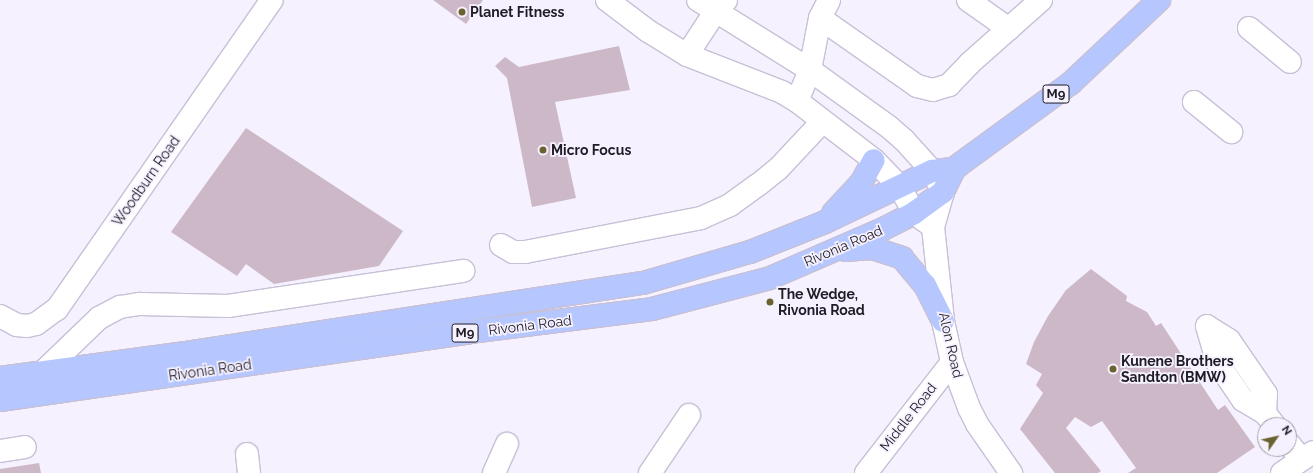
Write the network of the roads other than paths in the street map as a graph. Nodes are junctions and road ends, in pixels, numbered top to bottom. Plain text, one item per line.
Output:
1 (607, 0) edge
2 (968, 0) edge
3 (1041, 0) edge
4 (1159, 0) edge
5 (265, 2) edge
6 (713, 4) edge
7 (824, 9) edge
8 (1249, 28) dead end
9 (1009, 29) junction
10 (687, 55) junction
11 (1290, 62) dead end
12 (810, 70) junction
13 (798, 101) junction
14 (1194, 102) dead end
15 (822, 122) junction
16 (1231, 132) dead end
17 (874, 160) junction
18 (954, 169) junction
19 (932, 171) junction
20 (900, 187) junction
21 (943, 192) junction
22 (914, 213) junction
23 (825, 222) junction
24 (933, 227) junction
25 (501, 245) dead end
26 (827, 252) junction
27 (462, 271) dead end
28 (0, 316) edge
29 (943, 321) junction
30 (1212, 335) dead end
31 (952, 362) junction
32 (42, 372) junction
33 (0, 378) edge
34 (0, 400) edge
35 (689, 415) dead end
36 (1267, 417) edge
37 (507, 444) dead end
38 (25, 447) dead end
39 (0, 451) edge
40 (1301, 451) edge
41 (494, 473) edge
42 (650, 473) edge
43 (866, 473) edge
44 (1011, 473) edge
45 (1282, 473) edge

1 - 10 street
2 - 9 street
3 - 9 street
4 - 18 main road, Rivonia Road / M9
5 - 28 street, Woodburn Road
6 - 10 street
6 - 12 street
7 - 9 street
7 - 12 street
8 - 11 street
10 - 13 street
12 - 13 street
12 - 19 street
13 - 15 street
14 - 16 street
15 - 17 street
15 - 25 street
17 - 20 street
17 - 23 main road
18 - 19 main road, Rivonia Road / M9
18 - 21 main road, Rivonia Road / M9
19 - 20 main road, Rivonia Road / M9
19 - 21 street
20 - 22 street
20 - 23 main road, Rivonia Road / M9
21 - 22 main road, Rivonia Road / M9
21 - 24 street, Alon Road
22 - 24 street
22 - 26 main road, Rivonia Road / M9
23 - 32 main road, Rivonia Road / M9
24 - 29 street, Alon Road
26 - 29 main road
26 - 34 main road, Rivonia Road / M9
27 - 32 street
29 - 31 street, Alon Road
30 - 36 street
31 - 43 street, Middle Road
31 - 44 street, Alon Road
32 - 33 main road, Rivonia Road / M9
35 - 42 street
37 - 41 street
38 - 39 street
40 - 45 street

